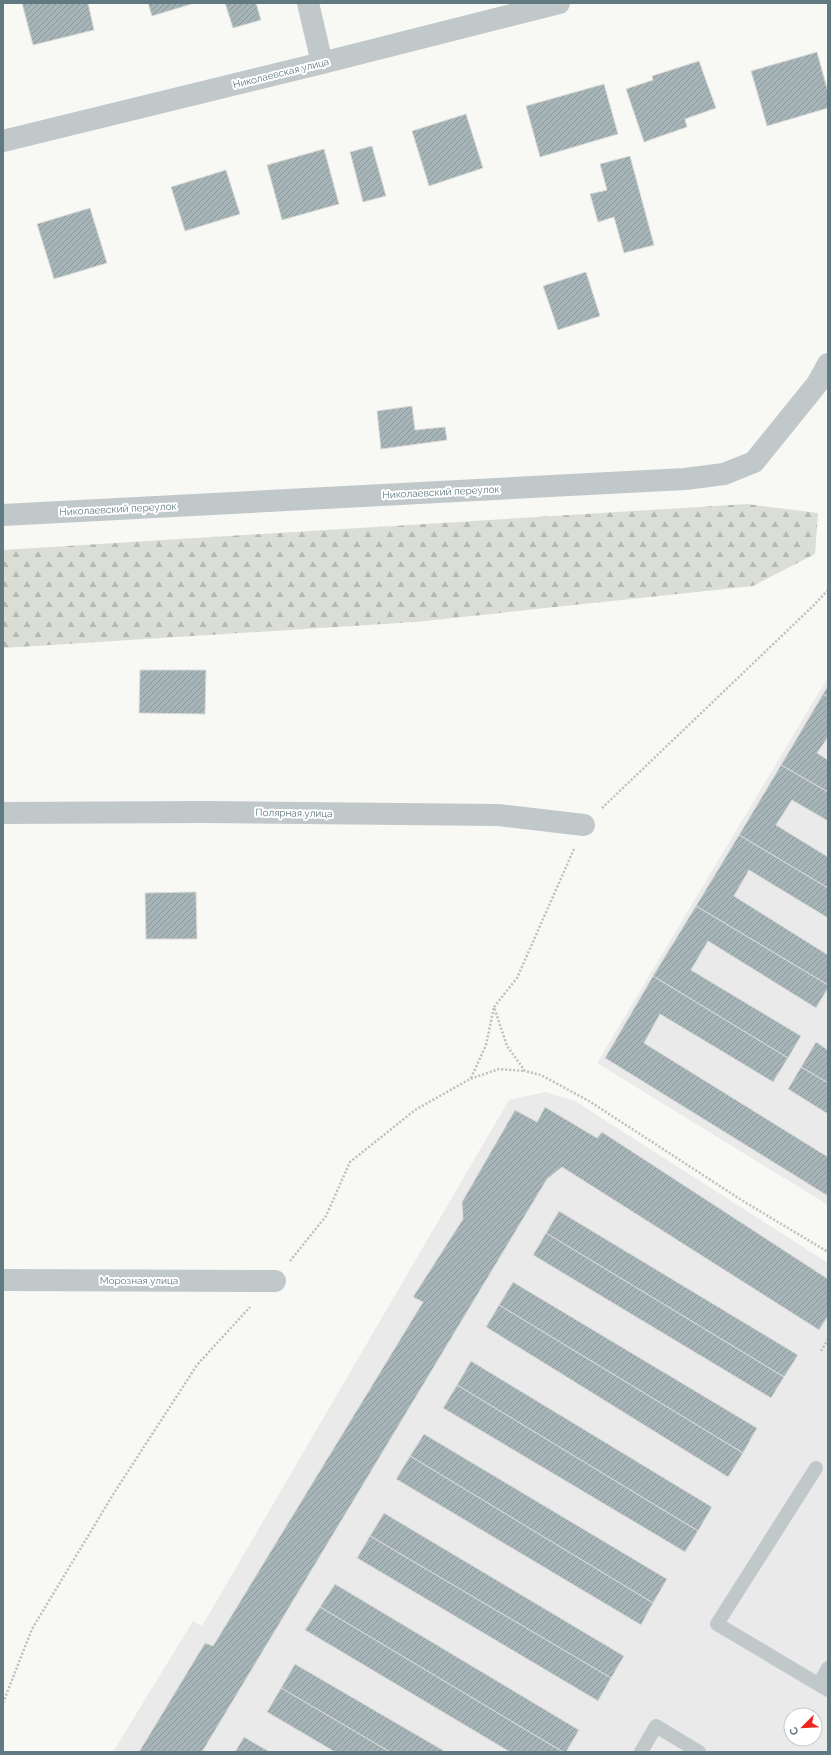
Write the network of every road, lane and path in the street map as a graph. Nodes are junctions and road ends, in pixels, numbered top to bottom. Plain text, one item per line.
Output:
1 (308, 3) edge
2 (559, 3) edge
3 (322, 63) junction
4 (3, 141) edge
5 (828, 364) edge
6 (3, 515) edge
7 (828, 590) edge
8 (3, 813) edge
9 (584, 825) junction
10 (494, 1007) junction
11 (525, 1071) junction
12 (470, 1079) junction
13 (828, 1252) edge
14 (3, 1280) edge
15 (274, 1281) junction
16 (828, 1339) edge
17 (821, 1351) dead end
18 (816, 1468) dead end
19 (828, 1668) edge
20 (824, 1687) edge
21 (3, 1703) edge
22 (641, 1752) edge
23 (699, 1752) edge

1 - 3 street
2 - 3 street, Николаевская улица
3 - 4 street, Николаевская улица
5 - 6 street, Николаевский переулок
7 - 9 path
8 - 9 street, Полярная улица
9 - 10 path
10 - 11 path
10 - 12 path
11 - 12 path
11 - 13 path
12 - 15 path
14 - 15 street, Морозная улица
15 - 21 path
16 - 17 path
18 - 20 lane
19 - 20 lane
22 - 23 lane

